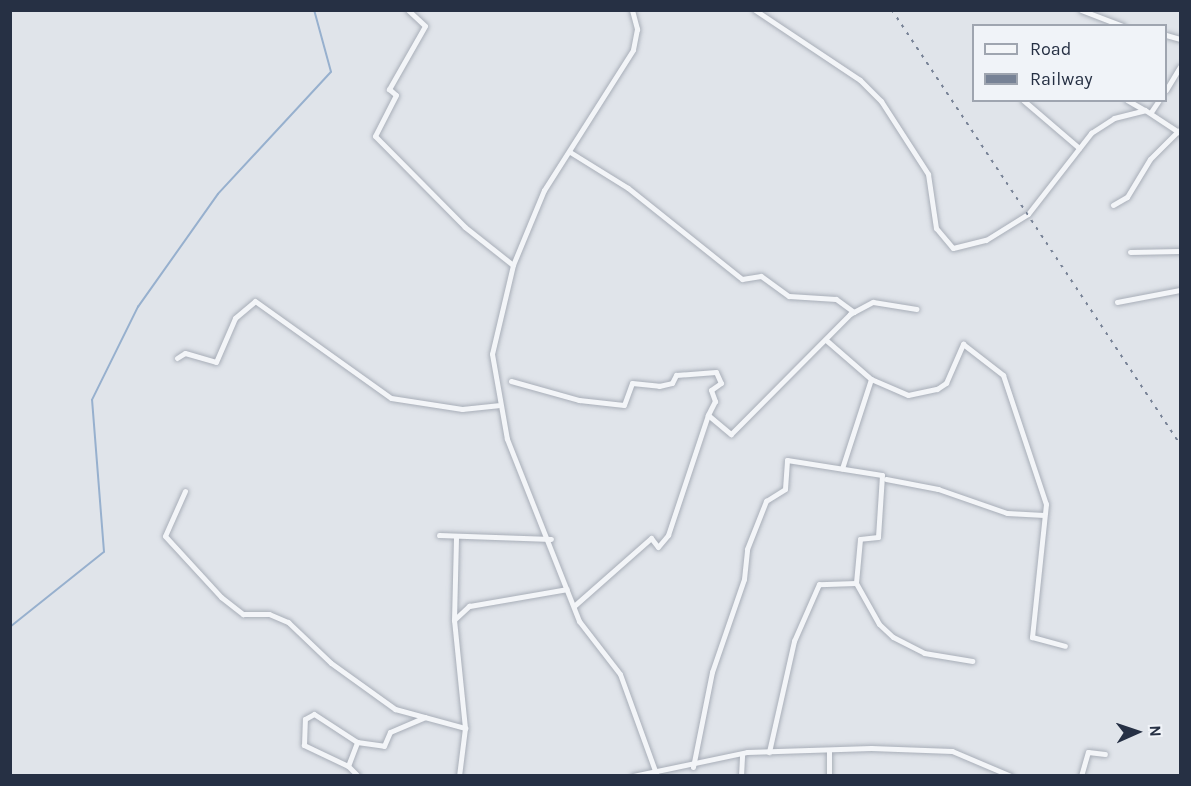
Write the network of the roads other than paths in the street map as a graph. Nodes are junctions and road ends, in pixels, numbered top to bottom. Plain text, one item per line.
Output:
1 (408, 10) edge
2 (632, 10) edge
3 (755, 10) edge
4 (1081, 10) edge
5 (1089, 12) edge
6 (1118, 24) edge
7 (1180, 67) edge
8 (1167, 88) edge
9 (1025, 102) edge
10 (1131, 102) edge
11 (1157, 102) edge
12 (1148, 111) junction
13 (1179, 132) edge
14 (1079, 148) junction
15 (570, 152) junction
16 (1113, 205) dead end
17 (1180, 251) edge
18 (1130, 252) dead end
19 (513, 265) junction
20 (1180, 291) edge
21 (1118, 302) dead end
22 (916, 309) dead end
23 (854, 312) junction
24 (826, 340) junction
25 (177, 358) dead end
26 (871, 379) junction
27 (511, 381) dead end
28 (498, 405) junction
29 (708, 415) junction
30 (842, 468) junction
31 (886, 479) junction
32 (185, 491) dead end
33 (1044, 515) junction
34 (439, 535) dead end
35 (456, 537) junction
36 (551, 539) junction
37 (856, 583) junction
38 (567, 589) junction
39 (574, 606) junction
40 (454, 620) junction
41 (1065, 646) dead end
42 (972, 661) dead end
43 (425, 717) junction
44 (465, 728) junction
45 (357, 742) junction
46 (830, 751) junction
47 (769, 752) junction
48 (742, 754) junction
49 (1105, 754) dead end
50 (348, 766) junction
51 (693, 767) junction
52 (657, 773) edge
53 (358, 776) edge
54 (459, 776) edge
55 (633, 776) edge
56 (741, 776) edge
57 (829, 776) edge
58 (1011, 776) edge
59 (1081, 776) edge

1 - 19 street
2 - 15 street
3 - 14 street
4 - 5 street
5 - 6 street
7 - 8 street
9 - 14 street
10 - 12 street
11 - 12 street
12 - 13 street
12 - 14 street
13 - 16 street
15 - 19 street
15 - 23 street
17 - 18 street
19 - 28 street
20 - 21 street
22 - 23 street
23 - 24 street
24 - 26 street
24 - 29 street
25 - 28 street
26 - 30 street
26 - 33 street
27 - 29 street
28 - 36 street
29 - 39 street
30 - 31 street
30 - 51 street
31 - 33 street
31 - 37 street
32 - 43 street
33 - 41 street
34 - 35 street
35 - 36 street
35 - 40 street
36 - 38 street
37 - 42 street
37 - 47 street
38 - 39 street
38 - 40 street
39 - 52 street
40 - 44 street
43 - 44 street
43 - 45 street
44 - 54 street
45 - 50 street
45 - 50 street
46 - 47 street
46 - 57 street
46 - 58 street
47 - 48 street
48 - 51 street
48 - 56 street
49 - 59 street
50 - 53 street
51 - 52 street
52 - 55 street

